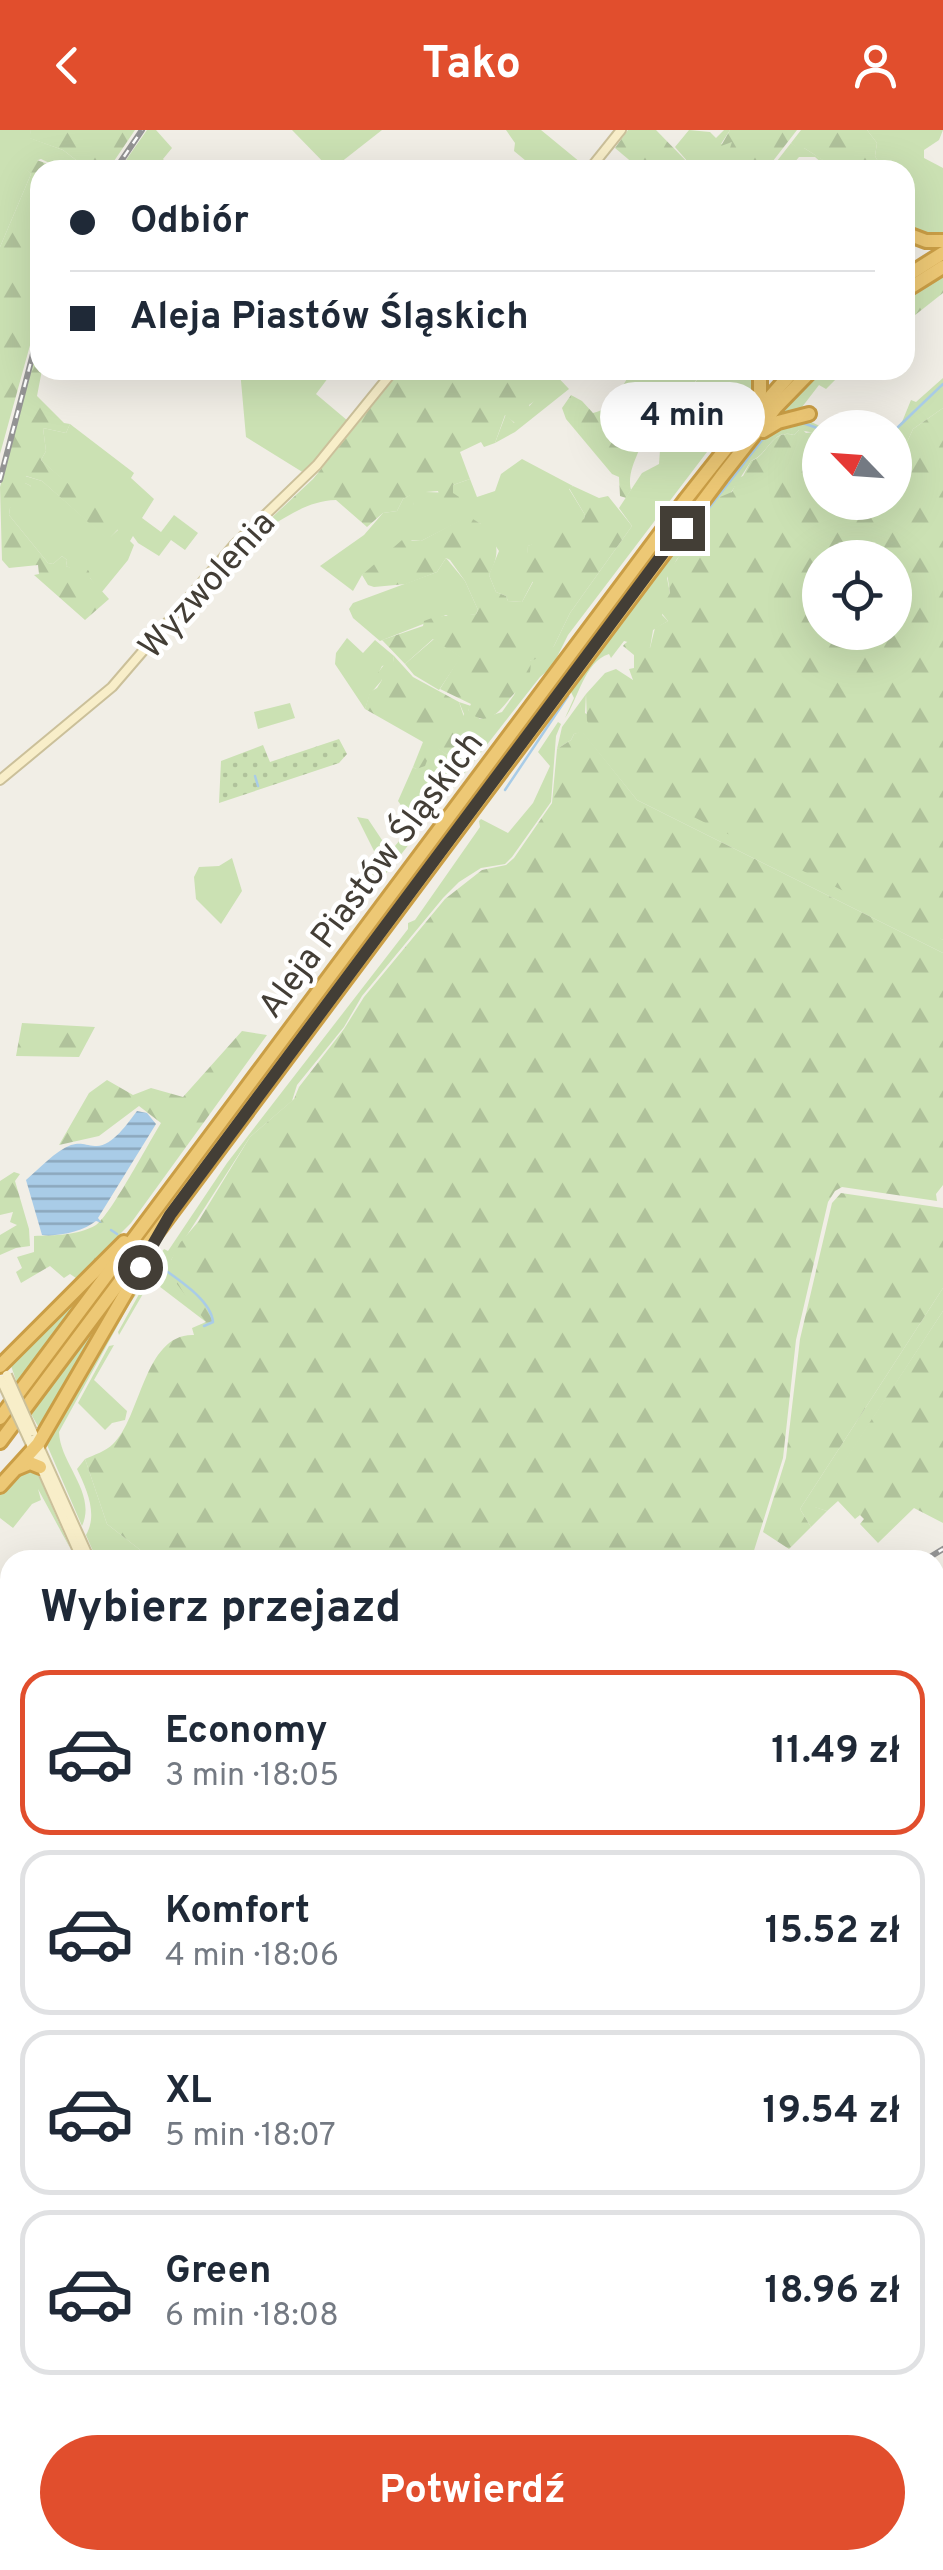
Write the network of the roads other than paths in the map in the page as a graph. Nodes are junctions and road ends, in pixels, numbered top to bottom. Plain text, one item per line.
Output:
1 (621, 130) edge
2 (597, 160) edge
3 (915, 237) edge
4 (943, 241) edge
5 (943, 253) edge
6 (943, 268) edge
7 (915, 270) edge
8 (915, 286) edge
9 (386, 380) edge
10 (760, 380) edge
11 (786, 380) edge
12 (802, 380) edge
13 (802, 416) edge
14 (738, 443) junction
15 (0, 780) edge
16 (164, 1212) junction
17 (2, 1367) edge
18 (0, 1418) edge
19 (33, 1441) junction
20 (0, 1442) edge
21 (40, 1467) junction
22 (16, 1469) junction
23 (0, 1486) edge
24 (77, 1550) edge
25 (85, 1550) edge

1 - 2 street
3 - 4 highway
5 - 7 highway
6 - 8 highway
9 - 15 street, Wyzwolenia
10 - 14 highway
11 - 14 highway, Aleja Piastów Śląskich
12 - 14 highway, Aleja Piastów Śląskich
13 - 14 highway
14 - 16 highway, Aleja Piastów Śląskich
16 - 17 highway
16 - 18 highway, Aleja Piastów Śląskich
16 - 19 highway
16 - 20 highway, Aleja Piastów Śląskich
17 - 19 street, bridge
19 - 21 street
19 - 22 highway
19 - 25 street
21 - 22 highway
21 - 24 street
22 - 23 highway

